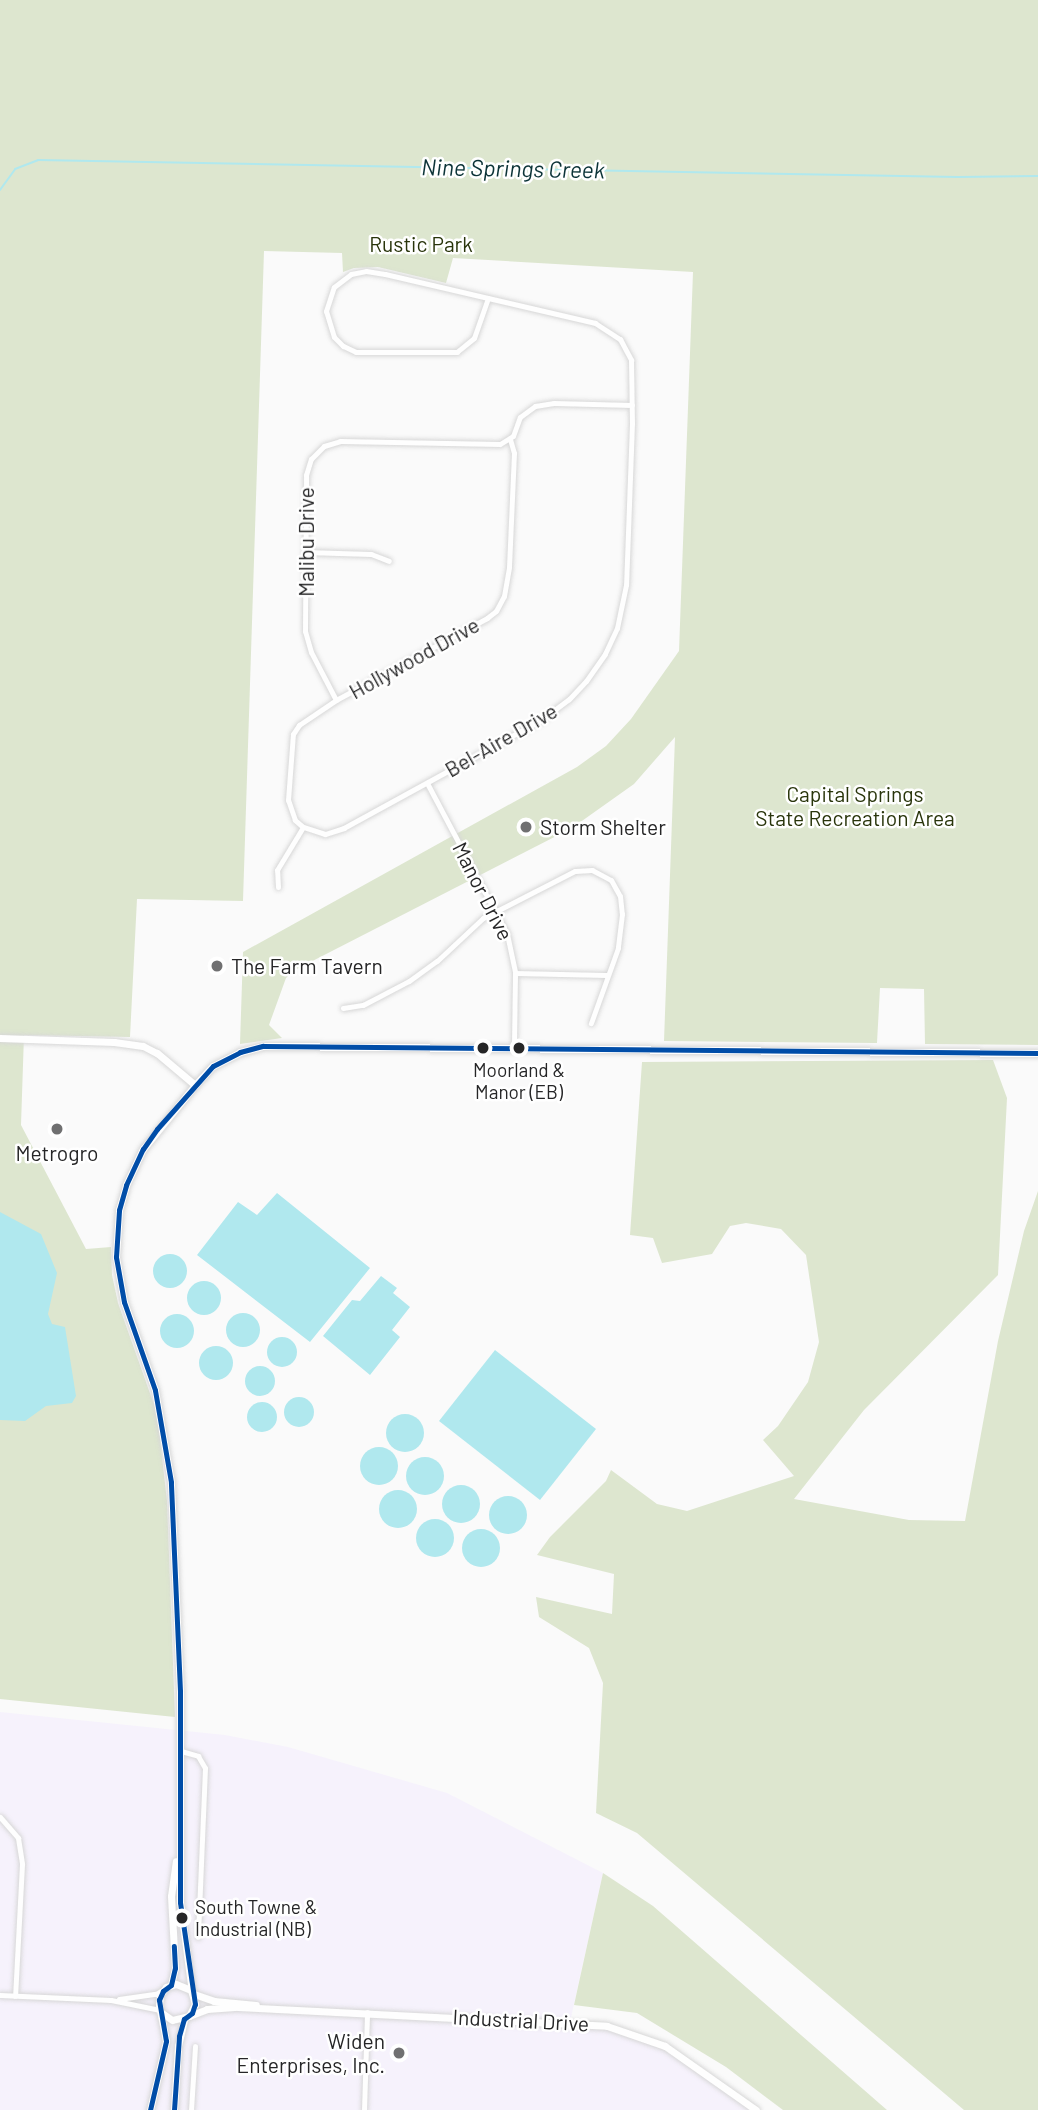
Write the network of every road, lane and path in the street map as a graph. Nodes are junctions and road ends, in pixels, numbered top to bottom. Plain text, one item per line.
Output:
1 (488, 298) junction
2 (632, 405) junction
3 (510, 439) junction
4 (305, 552) junction
5 (389, 561) dead end
6 (336, 701) junction
7 (426, 783) junction
8 (303, 827) junction
9 (278, 887) dead end
10 (496, 911) junction
11 (515, 973) junction
12 (606, 975) junction
13 (343, 1008) dead end
14 (591, 1023) dead end
15 (0, 1038) edge
16 (514, 1047) junction
17 (1038, 1053) edge
18 (195, 1085) junction
19 (181, 1751) junction
20 (0, 1817) edge
21 (178, 1845) junction
22 (198, 1937) dead end
23 (168, 1986) junction
24 (193, 1993) junction
25 (0, 1995) edge
26 (15, 1996) junction
27 (111, 2000) junction
28 (263, 2008) junction
29 (161, 2011) junction
30 (367, 2012) junction
31 (186, 2018) junction
32 (195, 2046) dead end
33 (152, 2110) edge
34 (174, 2110) edge
35 (191, 2110) edge
36 (364, 2110) edge
37 (756, 2110) edge

1 - 1 street, Bel-Aire Drive
1 - 2 street, Bel-Aire Drive
2 - 3 street
2 - 7 street, Bel-Aire Drive
3 - 4 street, Malibu Drive
3 - 6 street, Hollywood Drive
4 - 5 street
4 - 6 street, Malibu Drive
6 - 8 street, Hollywood Drive
7 - 8 street, Bel-Aire Drive
7 - 10 street, Manor Drive
8 - 9 street
10 - 11 street, Manor Drive
10 - 12 street
10 - 13 street
11 - 12 street
11 - 16 street, Manor Drive
12 - 14 street
15 - 18 street
16 - 17 street
16 - 18 street
18 - 19 street
19 - 21 street
19 - 22 street
20 - 26 street
21 - 23 street
21 - 24 street
23 - 24 street
23 - 27 street
23 - 29 street
24 - 28 street, Industrial Drive
24 - 31 street
25 - 26 street
26 - 27 street
27 - 29 street
28 - 30 street, Industrial Drive
28 - 31 street, Industrial Drive
29 - 31 street
29 - 33 street
30 - 36 street
30 - 37 street, Industrial Drive
31 - 34 street
32 - 35 street

